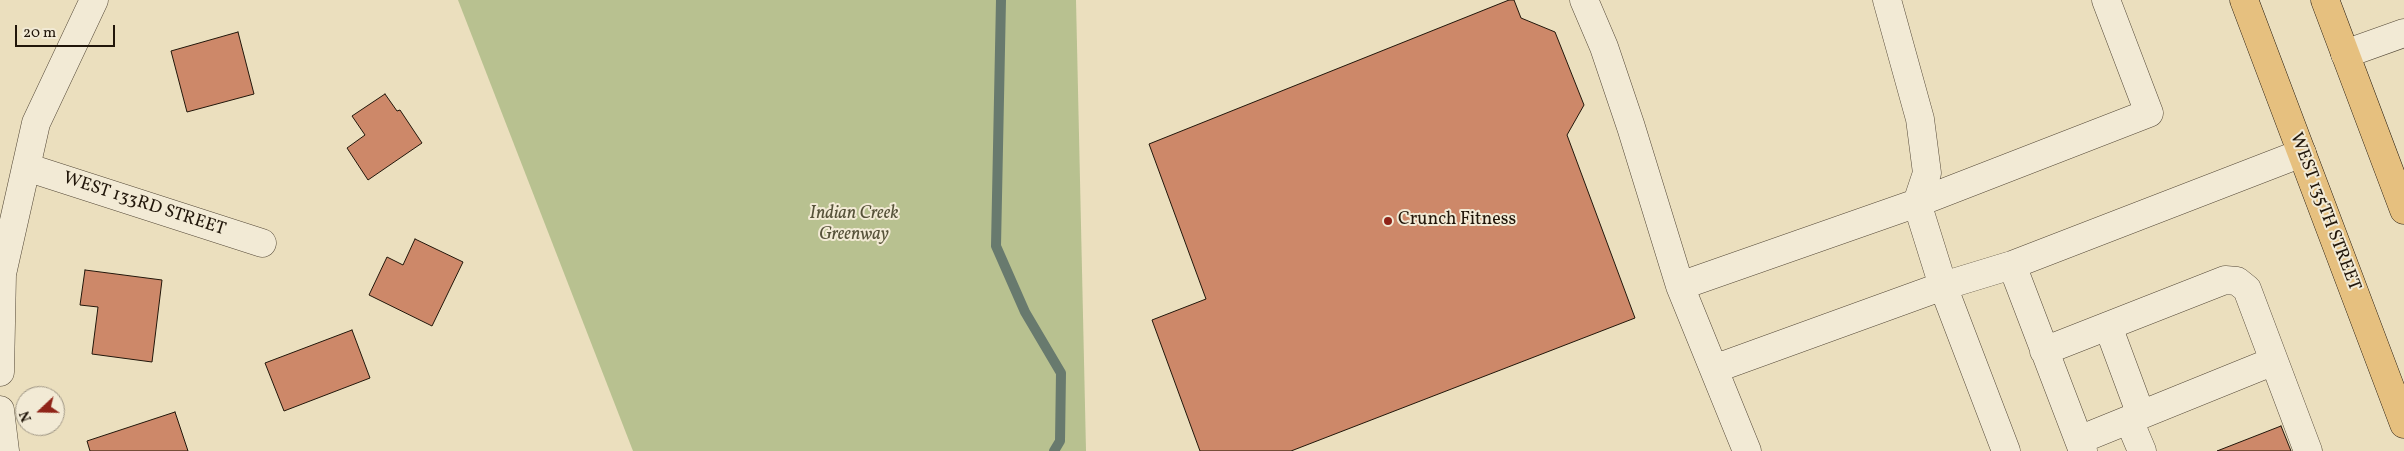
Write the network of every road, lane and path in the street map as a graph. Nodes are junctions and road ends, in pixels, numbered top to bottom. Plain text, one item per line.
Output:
1 (94, 0) edge
2 (1584, 0) edge
3 (1887, 0) edge
4 (2106, 0) edge
5 (2244, 0) edge
6 (2322, 4) edge
7 (2404, 33) edge
8 (2345, 54) junction
9 (2302, 154) junction
10 (26, 167) junction
11 (1917, 203) junction
12 (2404, 210) edge
13 (262, 243) dead end
14 (2012, 266) junction
15 (1680, 286) junction
16 (1943, 286) junction
17 (2108, 326) junction
18 (2044, 351) junction
19 (2274, 361) junction
20 (1714, 368) junction
21 (0, 372) edge
22 (0, 410) edge
23 (2135, 417) junction
24 (2404, 424) edge
25 (2081, 445) edge
26 (5, 451) edge
27 (1747, 451) edge
28 (2006, 451) edge
29 (2142, 451) edge
30 (2308, 451) edge

1 - 10 street
2 - 15 street
3 - 11 street
4 - 11 street
5 - 9 main road, WEST 135TH STREET
6 - 8 main road
7 - 8 street
8 - 12 main road
9 - 14 street
9 - 24 main road, WEST 135TH STREET
10 - 13 street, WEST 133RD STREET
10 - 21 street
11 - 15 street
11 - 16 street
14 - 16 street
14 - 18 street
15 - 20 street
16 - 20 street
16 - 28 street
17 - 18 street
17 - 19 street
17 - 23 street
18 - 25 street
19 - 23 street
19 - 30 street
20 - 27 street
22 - 26 street
23 - 25 street
23 - 29 street

